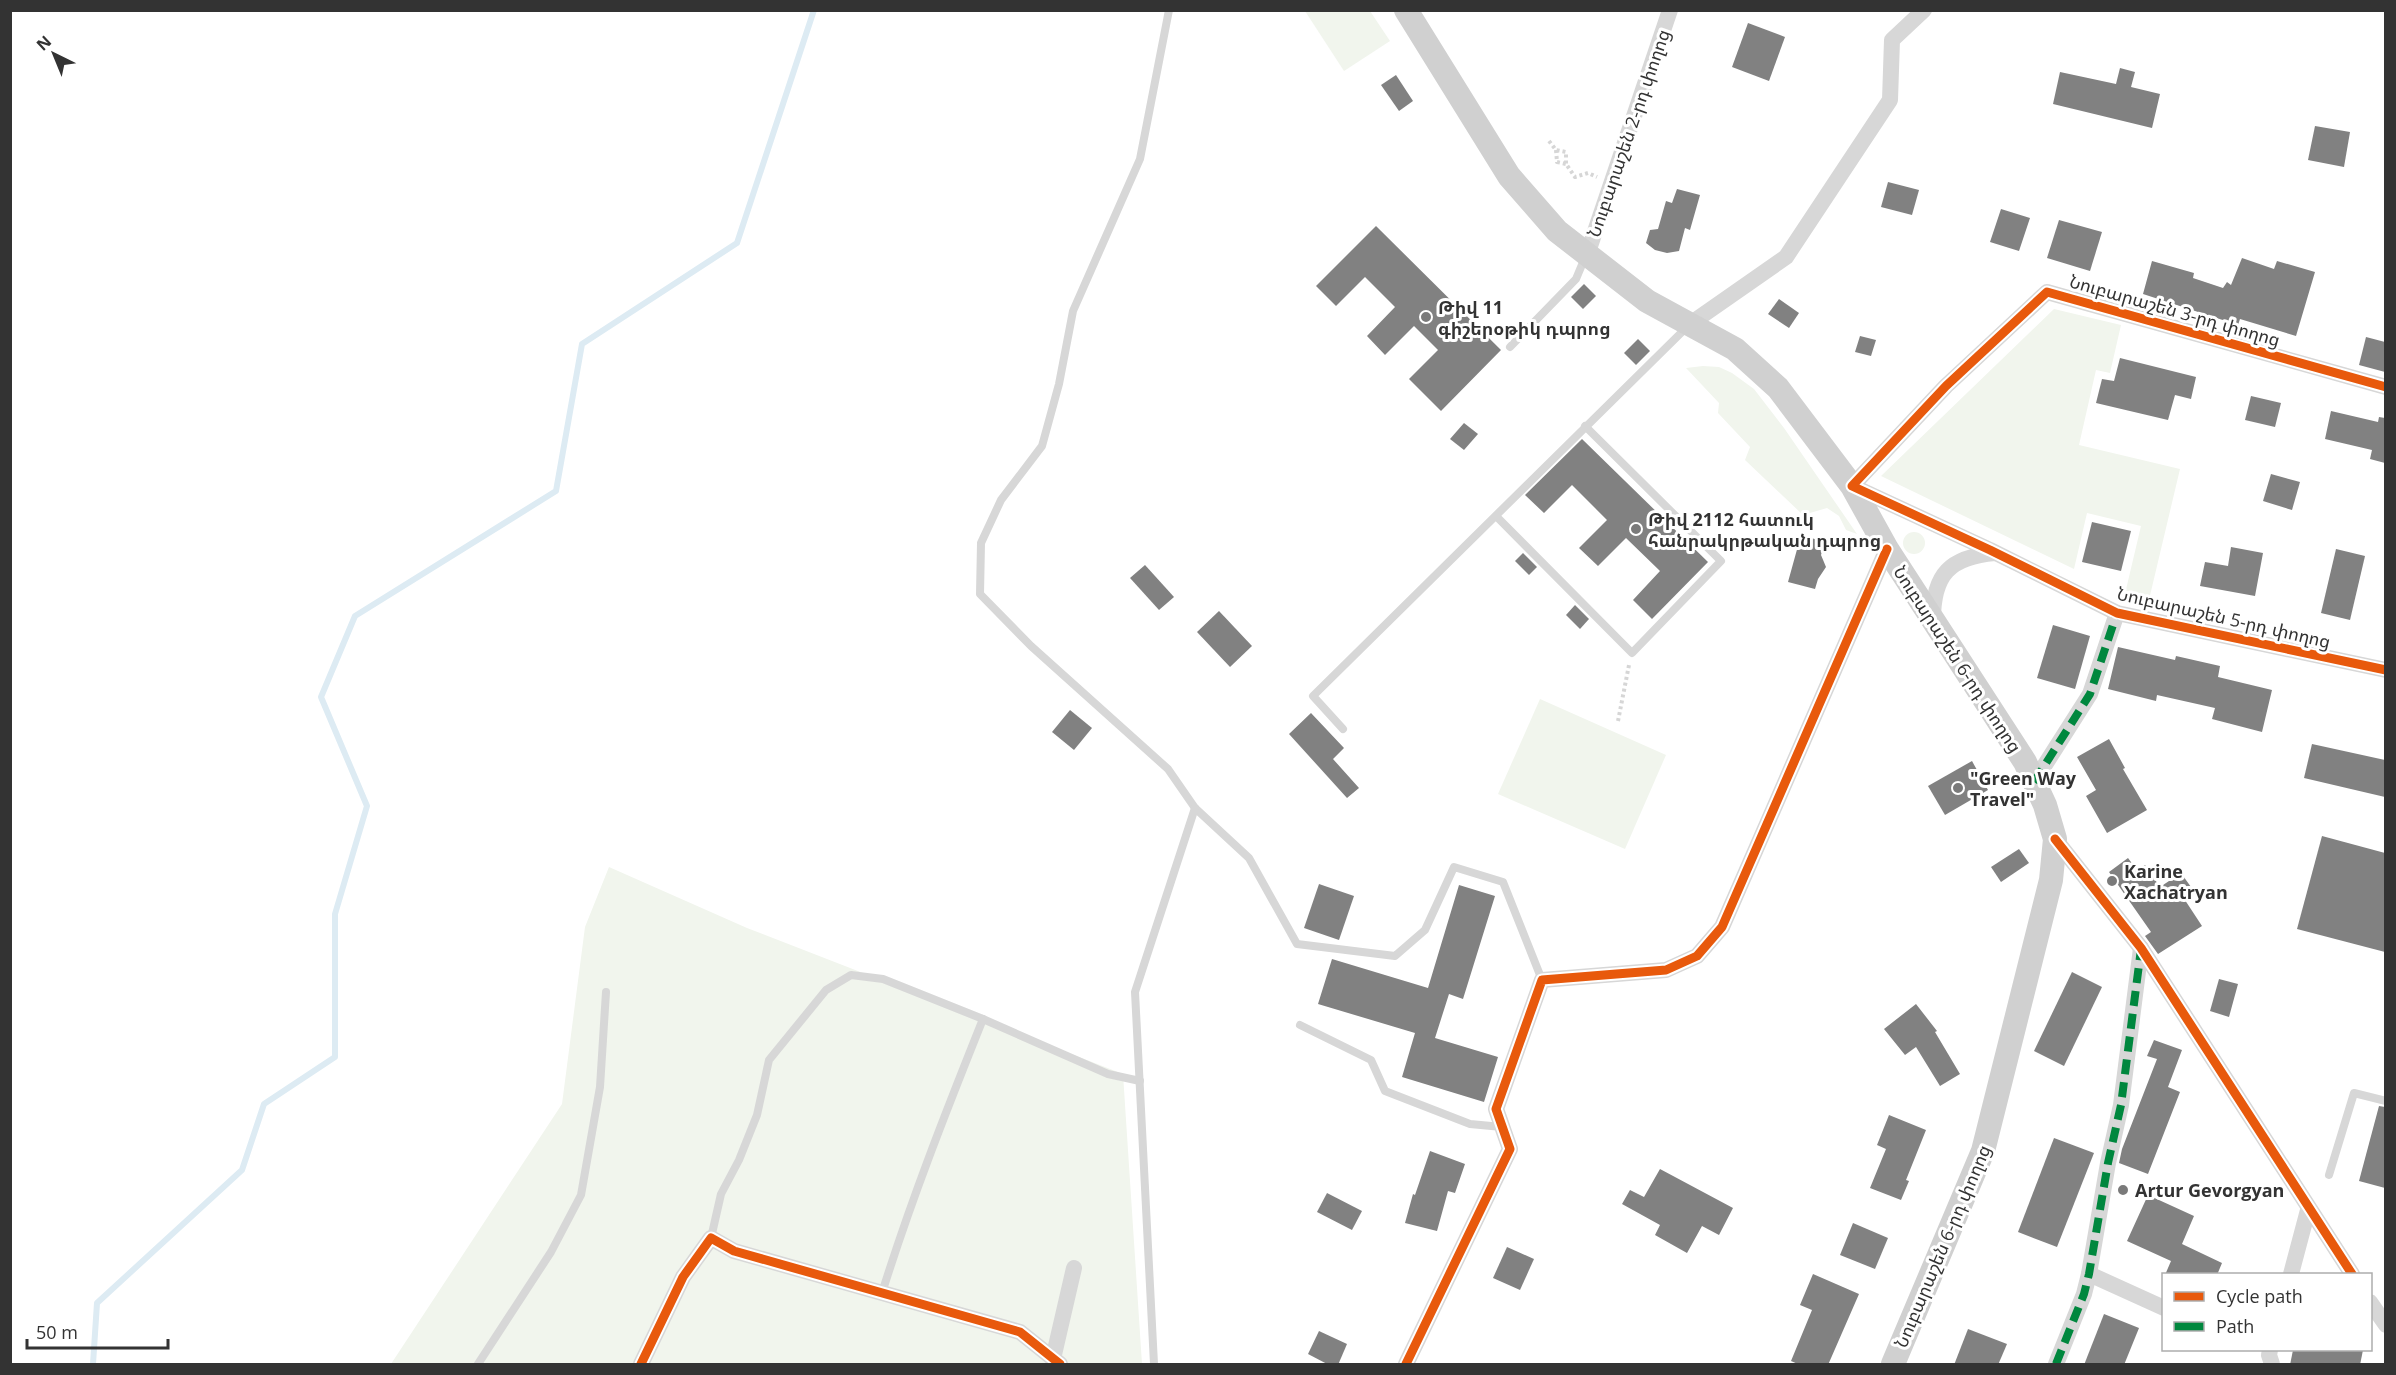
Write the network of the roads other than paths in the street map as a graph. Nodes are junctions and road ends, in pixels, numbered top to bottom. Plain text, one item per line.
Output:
1 (1169, 10) edge
2 (1406, 10) edge
3 (1670, 10) edge
4 (1924, 10) edge
5 (1587, 255) junction
6 (1690, 324) junction
7 (1510, 347) dead end
8 (2385, 387) edge
9 (1585, 426) junction
10 (1852, 486) junction
11 (1496, 516) junction
12 (1887, 549) junction
13 (1996, 553) junction
14 (2117, 614) junction
15 (1933, 620) junction
16 (2385, 670) edge
17 (1343, 729) dead end
18 (2034, 782) junction
19 (1195, 808) junction
20 (2055, 840) junction
21 (2141, 948) junction
22 (1542, 980) junction
23 (606, 992) dead end
24 (983, 1019) junction
25 (1300, 1025) dead end
26 (1140, 1081) junction
27 (2385, 1101) edge
28 (1503, 1128) junction
29 (2329, 1175) dead end
30 (2308, 1210) junction
31 (711, 1238) junction
32 (1074, 1268) dead end
33 (2292, 1273) edge
34 (2351, 1273) edge
35 (2090, 1274) junction
36 (882, 1293) junction
37 (2372, 1305) edge
38 (2162, 1308) edge
39 (2385, 1324) edge
40 (1056, 1362) edge
41 (478, 1365) edge
42 (641, 1365) edge
43 (1154, 1365) edge
44 (1406, 1365) edge
45 (1893, 1365) edge
46 (2056, 1365) edge

1 - 19 lane
2 - 5 main road, Նուբարաշեն 6-րդ փողոց
3 - 5 street, Նուբարաշեն 2-րդ փողոց
4 - 6 street
5 - 6 main road, Նուբարաշեն 6-րդ փողոց
5 - 7 lane
6 - 9 lane
6 - 10 main road, Նուբարաշեն 6-րդ փողոց
8 - 10 street, Նուբարաշեն 3-րդ փողոց
9 - 11 lane
9 - 11 lane
10 - 12 main road, Նուբարաշեն 6-րդ փողոց
10 - 13 street, Նուբարաշեն 5-րդ փողոց
11 - 17 lane
12 - 15 main road, Նուբարաշեն 6-րդ փողոց
12 - 22 street
13 - 14 street, Նուբարաշեն 5-րդ փողոց
13 - 15 street
14 - 16 street, Նուբարաշեն 5-րդ փողոց
14 - 18 street
15 - 18 main road, Նուբարաշեն 6-րդ փողոց
18 - 20 main road, Նուբարաշեն 6-րդ փողոց
19 - 22 lane
19 - 26 lane
20 - 21 street
20 - 45 main road, Նուբարաշեն 6-րդ փողոց
21 - 30 street
21 - 35 street
22 - 28 street
23 - 41 lane
24 - 26 lane
24 - 31 lane
24 - 36 lane
25 - 28 lane
26 - 43 lane
27 - 29 lane
28 - 44 street
30 - 33 street
30 - 34 street
31 - 36 street
31 - 42 street
32 - 40 street
35 - 38 street
35 - 46 street
36 - 40 street
37 - 39 street

